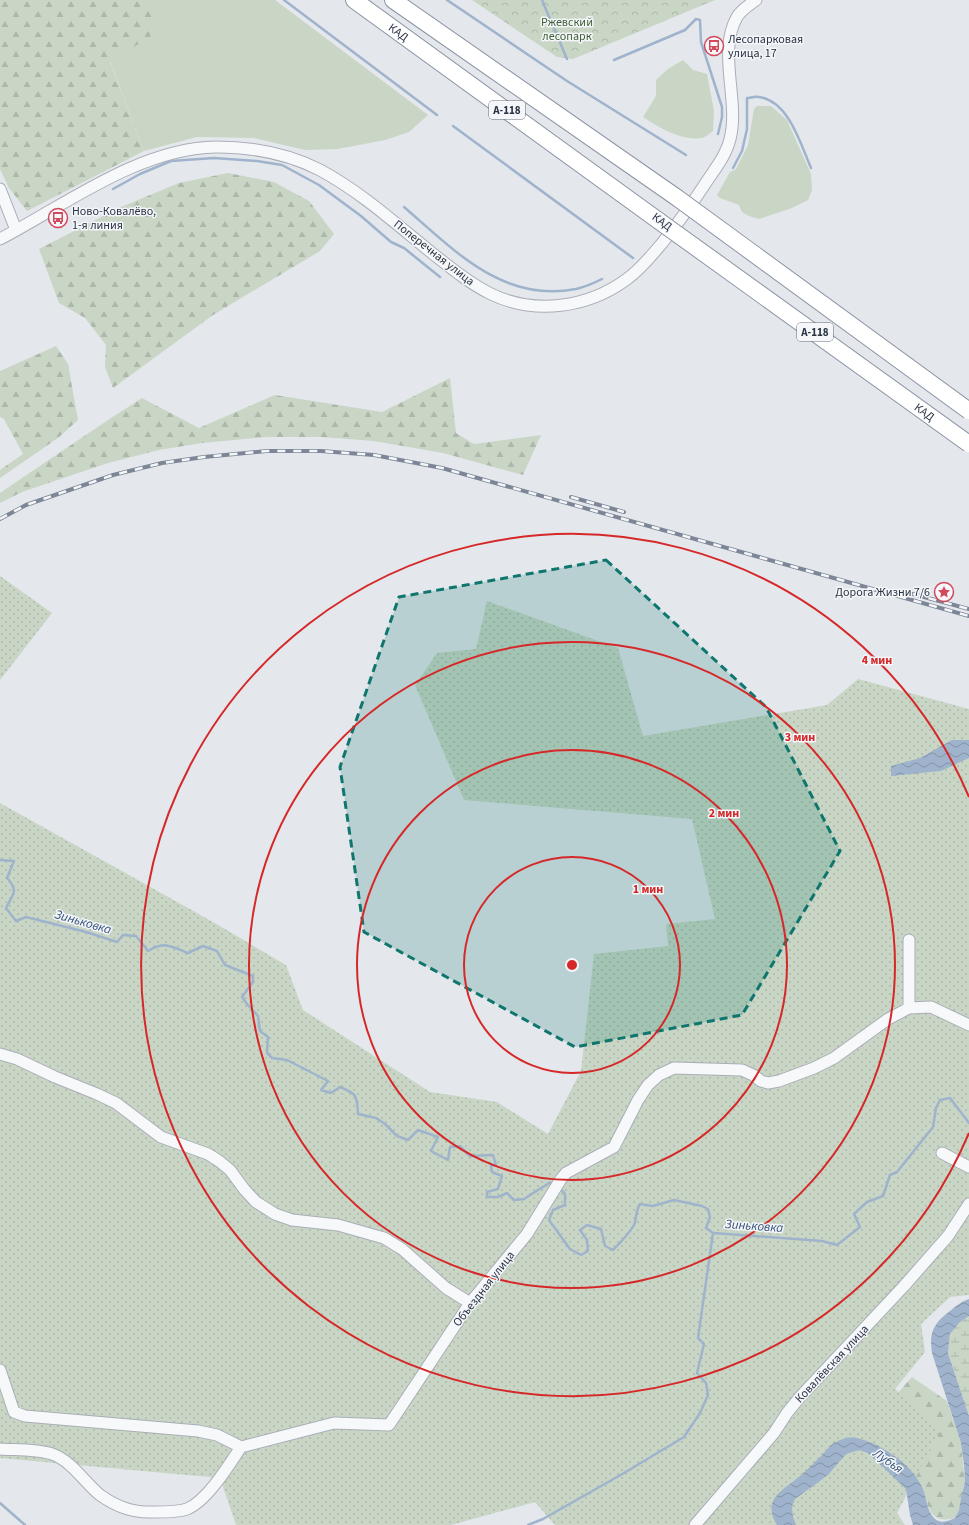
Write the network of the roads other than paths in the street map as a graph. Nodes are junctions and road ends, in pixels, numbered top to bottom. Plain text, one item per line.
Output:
1 (354, 0) edge
2 (393, 0) edge
3 (756, 0) edge
4 (0, 189) edge
5 (16, 230) junction
6 (0, 239) edge
7 (969, 410) edge
8 (969, 444) edge
9 (909, 940) dead end
10 (909, 1008) junction
11 (969, 1025) edge
12 (0, 1054) edge
13 (942, 1153) dead end
14 (969, 1167) edge
15 (969, 1204) edge
16 (470, 1303) junction
17 (0, 1370) edge
18 (241, 1447) junction
19 (0, 1449) edge
20 (695, 1525) edge

1 - 8 highway, КАД / А-118, bridge
2 - 7 highway, КАД / А-118, bridge
3 - 5 street, Поперечная улица
4 - 5 street
5 - 6 street, Поперечная улица
9 - 10 street
10 - 11 street
10 - 16 street, Объездная улица
12 - 16 street
13 - 14 street
15 - 20 street, Ковалёвская улица
16 - 18 street, Объездная улица
17 - 18 street
18 - 19 street

